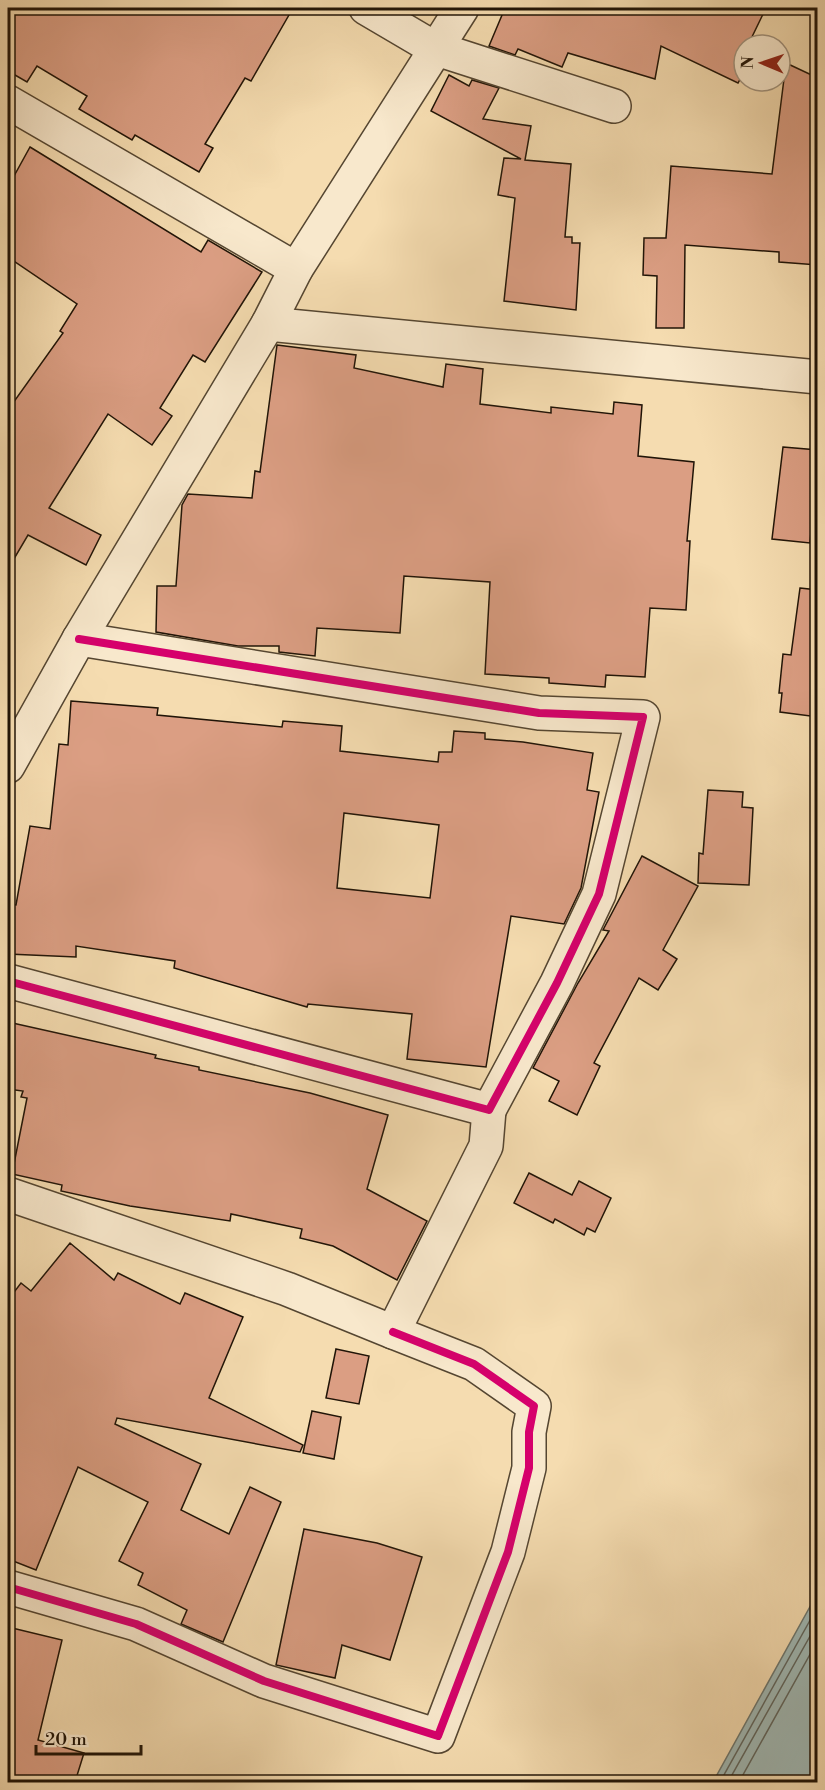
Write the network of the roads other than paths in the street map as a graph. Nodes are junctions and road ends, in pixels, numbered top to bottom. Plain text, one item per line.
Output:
1 (366, 8) edge
2 (462, 8) edge
3 (434, 48) junction
4 (8, 102) edge
5 (614, 106) dead end
6 (296, 269) junction
7 (268, 324) junction
8 (818, 377) edge
9 (79, 639) junction
10 (8, 766) edge
11 (8, 981) edge
12 (489, 1110) junction
13 (8, 1194) edge
14 (393, 1332) junction
15 (8, 1587) edge

1 - 3 street
2 - 3 street
3 - 5 street
3 - 6 street
4 - 6 street
6 - 7 street
7 - 8 street
7 - 9 street
9 - 10 street
9 - 12 street
11 - 12 street
12 - 14 street
13 - 14 street
14 - 15 street

